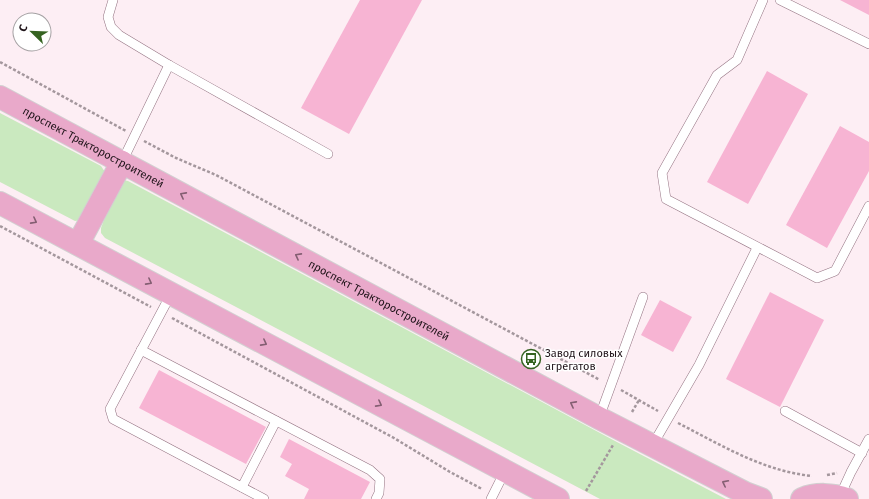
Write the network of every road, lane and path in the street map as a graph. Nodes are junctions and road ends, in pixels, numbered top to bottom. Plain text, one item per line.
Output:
1 (113, 0) edge
2 (763, 0) edge
3 (780, 0) edge
4 (869, 44) edge
5 (0, 62) edge
6 (168, 65) junction
7 (0, 97) edge
8 (122, 128) dead end
9 (139, 138) dead end
10 (328, 154) dead end
11 (122, 162) junction
12 (0, 203) edge
13 (869, 206) edge
14 (0, 226) edge
15 (78, 244) junction
16 (757, 248) junction
17 (171, 294) junction
18 (643, 297) dead end
19 (153, 308) dead end
20 (175, 319) dead end
21 (141, 350) junction
22 (611, 385) junction
23 (639, 400) junction
24 (785, 410) dead end
25 (632, 412) dead end
26 (660, 412) dead end
27 (600, 418) junction
28 (276, 421) junction
29 (677, 423) dead end
30 (869, 439) edge
31 (615, 441) dead end
32 (652, 446) junction
33 (862, 453) junction
34 (505, 471) junction
35 (851, 472) junction
36 (817, 476) dead end
37 (823, 476) dead end
38 (242, 487) junction
39 (586, 491) dead end
40 (492, 497) edge
41 (844, 498) edge
42 (264, 499) edge
43 (376, 499) edge
44 (558, 499) edge
45 (761, 499) edge
46 (802, 499) edge

1 - 6 lane
2 - 16 lane
3 - 4 lane
5 - 8 path
6 - 10 lane
6 - 11 lane
7 - 11 main road, проспект Тракторостроителей
9 - 22 path
11 - 15 main road
27 -> 11 main road, проспект Тракторостроителей
12 -> 15 main road
13 - 16 lane
14 - 19 path
15 -> 17 main road
16 - 32 lane
17 - 21 lane
17 -> 34 main road
18 - 22 lane
20 - 40 path
21 - 28 lane
21 - 38 lane
22 - 23 path
22 - 27 lane
23 - 25 path
23 - 26 path
24 - 33 lane
27 - 32 main road, проспект Тракторостроителей
28 - 38 lane
28 - 43 lane
29 - 36 path
30 - 33 lane
31 - 39 path
45 -> 32 main road, проспект Тракторостроителей
33 - 35 lane
34 - 40 lane
34 - 44 main road
35 - 37 path
35 - 41 lane
38 - 42 lane
41 - 46 main road

